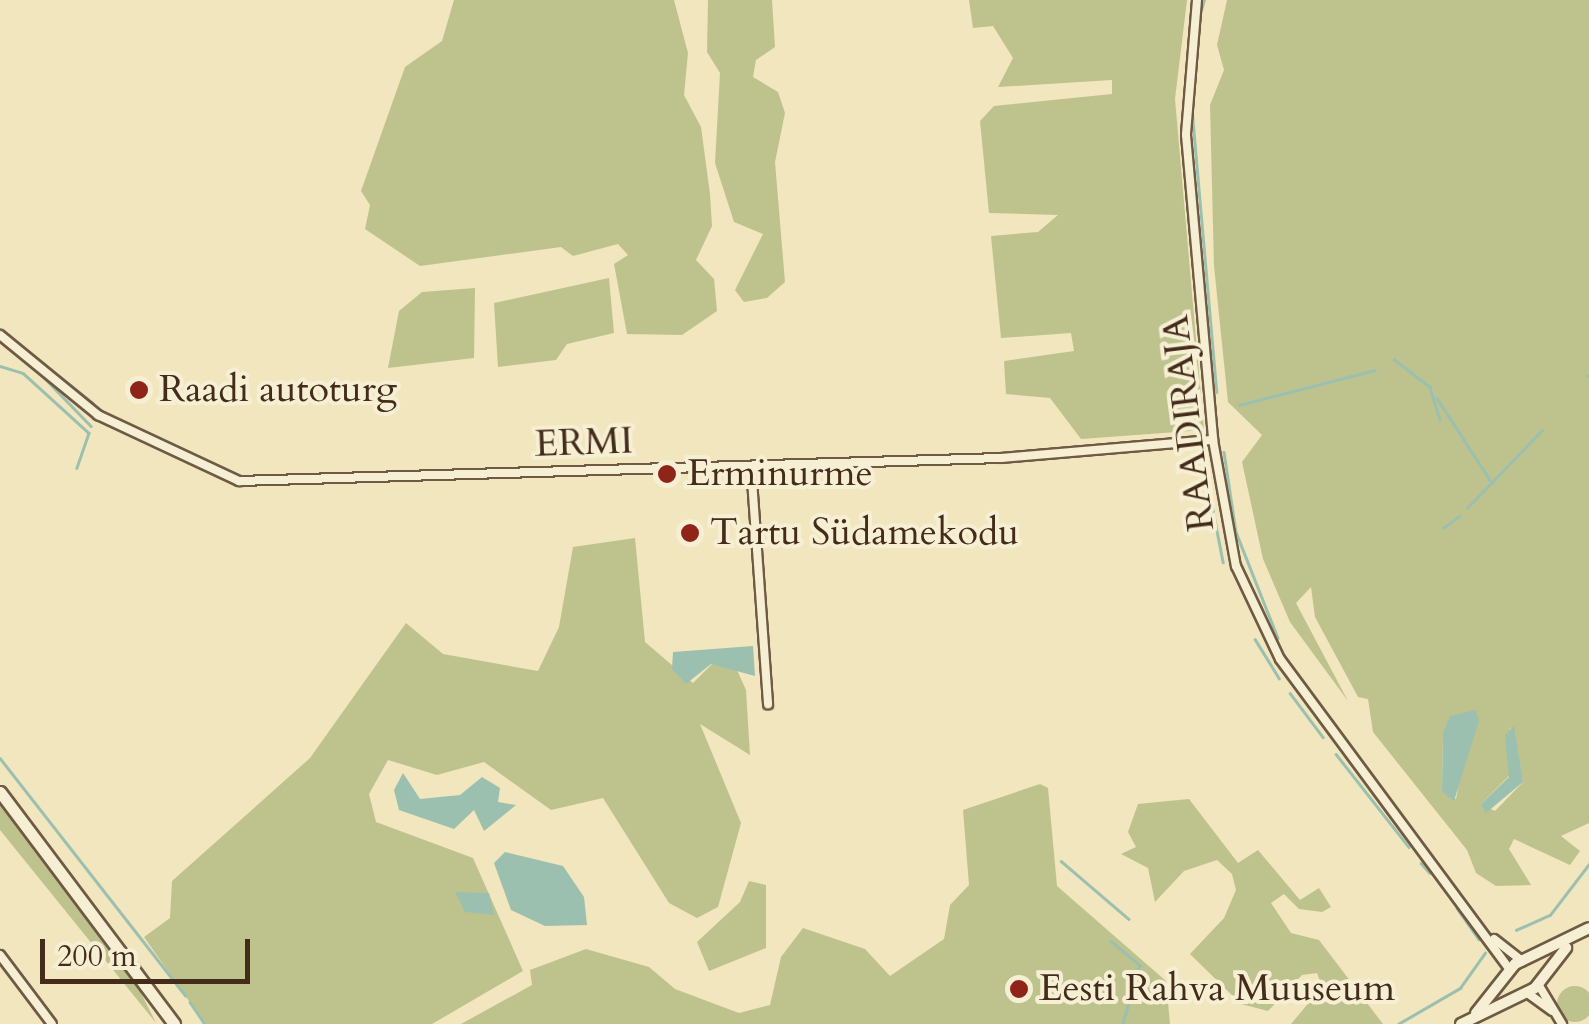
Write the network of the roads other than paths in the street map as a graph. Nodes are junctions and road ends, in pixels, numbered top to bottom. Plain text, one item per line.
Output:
1 (1197, 0) edge
2 (0, 336) edge
3 (1212, 440) junction
4 (751, 466) junction
5 (768, 704) dead end
6 (0, 792) edge
7 (1589, 928) edge
8 (1494, 939) junction
9 (1569, 943) junction
10 (0, 955) edge
11 (1526, 962) junction
12 (1509, 974) junction
13 (1539, 980) junction
14 (1521, 991) junction
15 (1552, 1010) junction
16 (1476, 1013) junction
17 (52, 1024) edge
18 (179, 1024) edge
19 (1461, 1024) edge
20 (1562, 1024) edge

1 - 3 street, RAADIRAJA
2 - 4 street, ERMI
3 - 4 street, ERMI
3 - 8 street, RAADIRAJA
4 - 5 street
6 - 18 main road
7 - 9 street
8 - 11 street, RAADIRAJA
8 - 12 street, RAADIRAJA
9 - 11 street
9 - 13 street
10 - 17 street
11 - 12 street
11 - 13 street
12 - 14 street
12 - 16 street
13 - 14 street
13 - 15 street
14 - 15 street
14 - 16 street
15 - 20 street
16 - 19 street

